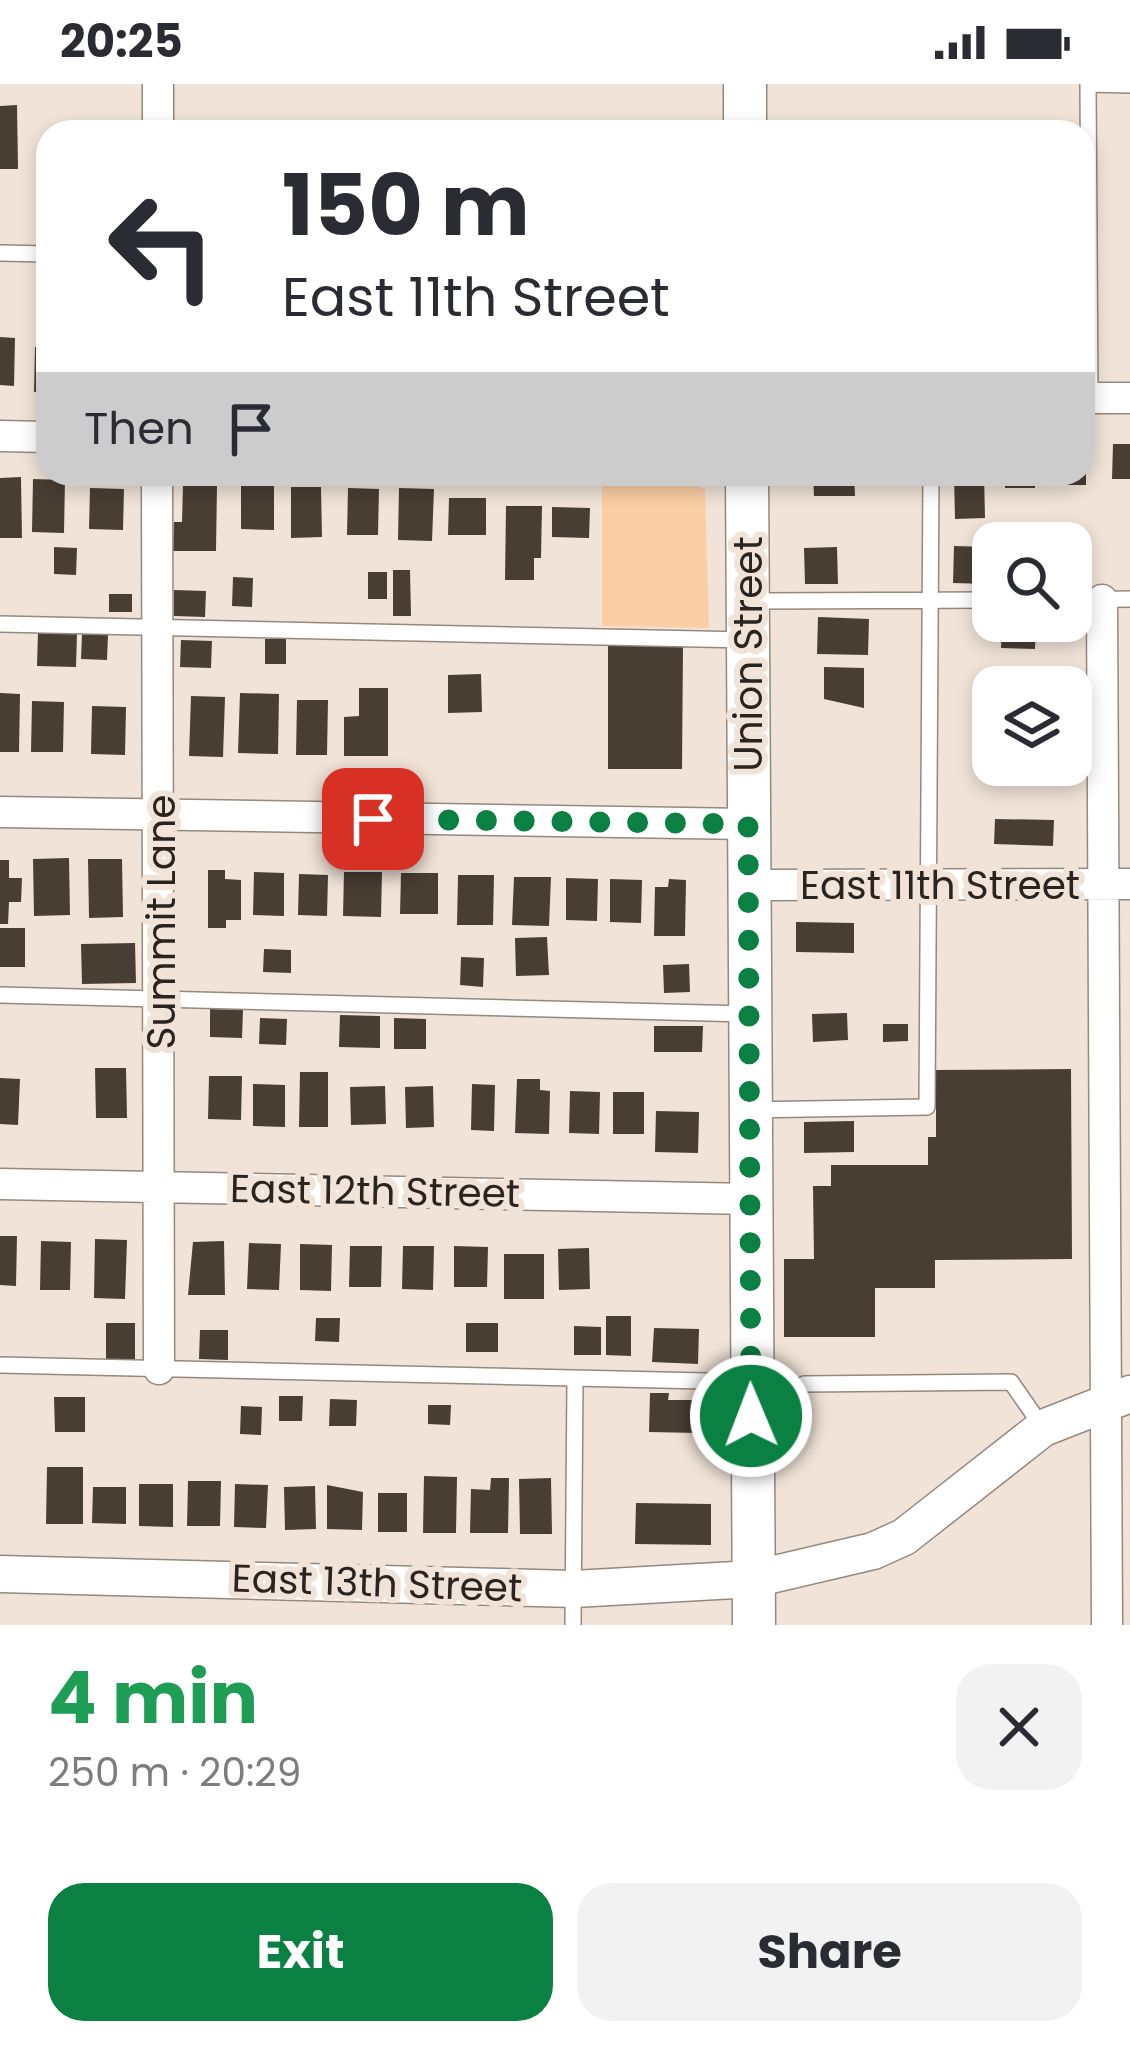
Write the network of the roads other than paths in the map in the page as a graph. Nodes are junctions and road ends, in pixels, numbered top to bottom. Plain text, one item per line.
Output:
1 (158, 84) edge
2 (745, 84) edge
3 (1088, 84) edge
4 (1130, 85) edge
5 (158, 120) edge
6 (745, 120) edge
7 (1088, 120) edge
8 (0, 254) edge
9 (36, 254) edge
10 (1095, 398) edge
11 (1130, 398) edge
12 (0, 436) edge
13 (36, 437) edge
14 (158, 486) edge
15 (747, 486) edge
16 (932, 486) edge
17 (930, 600) junction
18 (972, 600) edge
19 (1101, 600) edge
20 (747, 621) junction
21 (0, 624) edge
22 (159, 627) junction
23 (0, 812) edge
24 (161, 815) junction
25 (748, 824) junction
26 (1117, 884) edge
27 (749, 885) junction
28 (930, 885) junction
29 (0, 995) edge
30 (161, 998) junction
31 (749, 1014) junction
32 (750, 1110) junction
33 (0, 1184) edge
34 (162, 1186) junction
35 (751, 1198) junction
36 (0, 1365) edge
37 (159, 1369) junction
38 (575, 1382) junction
39 (751, 1382) junction
40 (804, 1384) dead end
41 (1118, 1397) edge
42 (1043, 1428) junction
43 (0, 1574) edge
44 (753, 1579) junction
45 (574, 1607) edge
46 (754, 1625) edge
47 (1107, 1625) edge

1 - 5 street
2 - 6 main road
3 - 4 lane
3 - 7 lane
8 - 9 lane
10 - 11 street
12 - 13 street
14 - 22 street, Summit Lane
15 - 20 main road, Union Street
16 - 17 lane
17 - 18 lane
17 - 20 lane
17 - 28 lane
19 - 26 street
20 - 22 lane
20 - 25 main road, Union Street
21 - 22 lane
22 - 24 street, Summit Lane
23 - 24 street
24 - 25 street
24 - 30 street, Summit Lane
25 - 27 main road, Union Street
26 - 28 street, East 11th Street
26 - 41 street
27 - 28 street, East 11th Street
27 - 31 main road, Union Street
28 - 32 lane
29 - 30 lane
30 - 31 lane
30 - 34 street, Summit Lane
31 - 32 main road, Union Street
32 - 35 main road, Union Street
33 - 34 street, East 12th Street
34 - 35 street, East 12th Street
34 - 37 street, Summit Lane
35 - 39 main road, Union Street
36 - 37 lane
37 - 38 lane
38 - 39 lane
38 - 45 lane
39 - 44 main road, Union Street
40 - 42 lane
41 - 42 street
41 - 47 street
42 - 44 street
43 - 45 street, East 13th Street
44 - 45 street, East 13th Street
44 - 46 main road, Union Street

